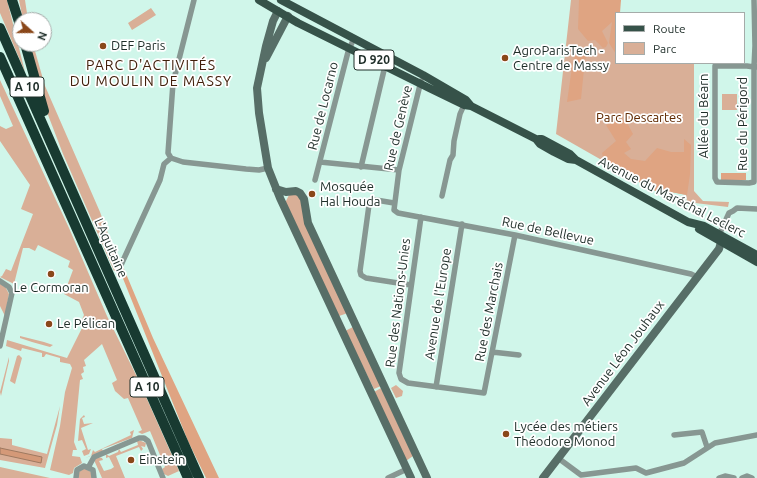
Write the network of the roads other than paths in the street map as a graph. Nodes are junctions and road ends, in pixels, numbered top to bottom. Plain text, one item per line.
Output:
1 (12, 0) edge
2 (16, 0) edge
3 (194, 0) edge
4 (259, 0) edge
5 (282, 0) edge
6 (754, 0) edge
7 (295, 3) edge
8 (278, 11) junction
9 (16, 12) edge
10 (18, 12) edge
11 (288, 16) junction
12 (0, 28) edge
13 (354, 38) junction
14 (349, 48) junction
15 (27, 52) edge
16 (0, 57) edge
17 (385, 66) junction
18 (755, 67) edge
19 (261, 70) junction
20 (423, 75) junction
21 (419, 84) junction
22 (468, 106) junction
23 (53, 146) junction
24 (171, 158) junction
25 (320, 162) junction
26 (361, 166) junction
27 (268, 168) junction
28 (400, 170) junction
29 (315, 180) dead end
30 (754, 182) joint
31 (276, 189) junction
32 (288, 192) junction
33 (442, 196) dead end
34 (282, 202) junction
35 (394, 203) junction
36 (757, 209) edge
37 (394, 210) joint
38 (421, 217) junction
39 (462, 224) junction
40 (515, 235) junction
41 (720, 238) junction
42 (757, 255) edge
43 (757, 262) edge
44 (121, 265) dead end
45 (697, 278) junction
46 (0, 281) edge
47 (411, 285) junction
48 (353, 319) junction
49 (339, 326) junction
50 (0, 346) edge
51 (492, 352) junction
52 (520, 355) dead end
53 (436, 387) junction
54 (484, 393) joint
55 (674, 435) dead end
56 (757, 435) edge
57 (707, 447) junction
58 (558, 458) junction
59 (420, 462) junction
60 (89, 466) junction
61 (408, 471) edge
62 (76, 478) edge
63 (94, 478) edge
64 (163, 478) edge
65 (188, 478) edge
66 (199, 478) edge
67 (388, 478) edge
68 (427, 478) edge
69 (543, 478) edge
70 (719, 478) edge
71 (734, 478) edge
72 (742, 478) edge
73 (752, 478) edge

1 - 9 highway
2 - 10 highway
3 - 24 street
4 - 8 main road, Avenue du Maréchal Leclerc
5 - 7 main road, Avenue du Maréchal Leclerc
5 - 8 main road
6 - 18 street, Rue du Périgord
7 - 11 main road
7 - 13 main road, Avenue du Maréchal Leclerc / D 920
8 - 11 main road, Avenue du Maréchal Leclerc / D 920
8 - 19 street
11 - 14 main road, Avenue du Maréchal Leclerc / D 920
11 - 19 street
12 - 23 highway, L'Aquitaine / A 10
13 - 14 street, Rue de Locarno
13 - 20 main road, Avenue du Maréchal Leclerc / D 920
14 - 17 main road, Avenue du Maréchal Leclerc / D 920
14 - 25 street, Rue de Locarno
15 - 23 highway
16 - 65 highway, L'Aquitaine / A 10
17 - 21 main road, Avenue du Maréchal Leclerc / D 920
17 - 26 street
18 - 30 street, Rue du Périgord
18 - 30 street, Allée du Béarn
19 - 27 street
20 - 21 street, Rue de Genève
20 - 22 main road, Avenue du Maréchal Leclerc / D 920
21 - 22 main road, Avenue du Maréchal Leclerc / D 920
21 - 28 street, Rue de Genève
22 - 33 street
22 - 41 main road, Avenue du Maréchal Leclerc / D 920
23 - 66 highway, L'Aquitaine / A 10
24 - 27 street
24 - 44 street
25 - 26 street
25 - 29 street, Rue de Locarno
26 - 28 street
27 - 31 street
28 - 35 street, Rue de Genève
31 - 32 street
31 - 34 street
32 - 34 street
32 - 48 street
34 - 49 street
35 - 37 street, Rue de Genève
35 - 47 street
36 - 41 street
37 - 38 street, Rue de Bellevue
38 - 39 street, Rue de Bellevue
38 - 47 street, Rue des Nations-Unies
39 - 40 street, Rue de Bellevue
39 - 53 street, Avenue de l'Europe
40 - 45 street, Rue de Bellevue
40 - 51 street, Rue des Marchais
41 - 42 main road, Avenue du Maréchal Leclerc
41 - 43 main road, D 920
41 - 45 street, Avenue Léon Jouhaux
45 - 58 street, Avenue Léon Jouhaux
46 - 50 street
47 - 53 street, Rue des Nations-Unies
48 - 49 street
48 - 49 street
48 - 59 street
49 - 61 street
51 - 52 street
51 - 54 street, Rue des Marchais
53 - 54 street, Rue des Nations-Unies
55 - 57 street
56 - 57 street
57 - 58 street
58 - 69 street, Avenue Léon Jouhaux
59 - 61 street
59 - 68 street
60 - 62 street
60 - 63 street
60 - 64 street
61 - 67 street
70 - 71 street
72 - 73 street

